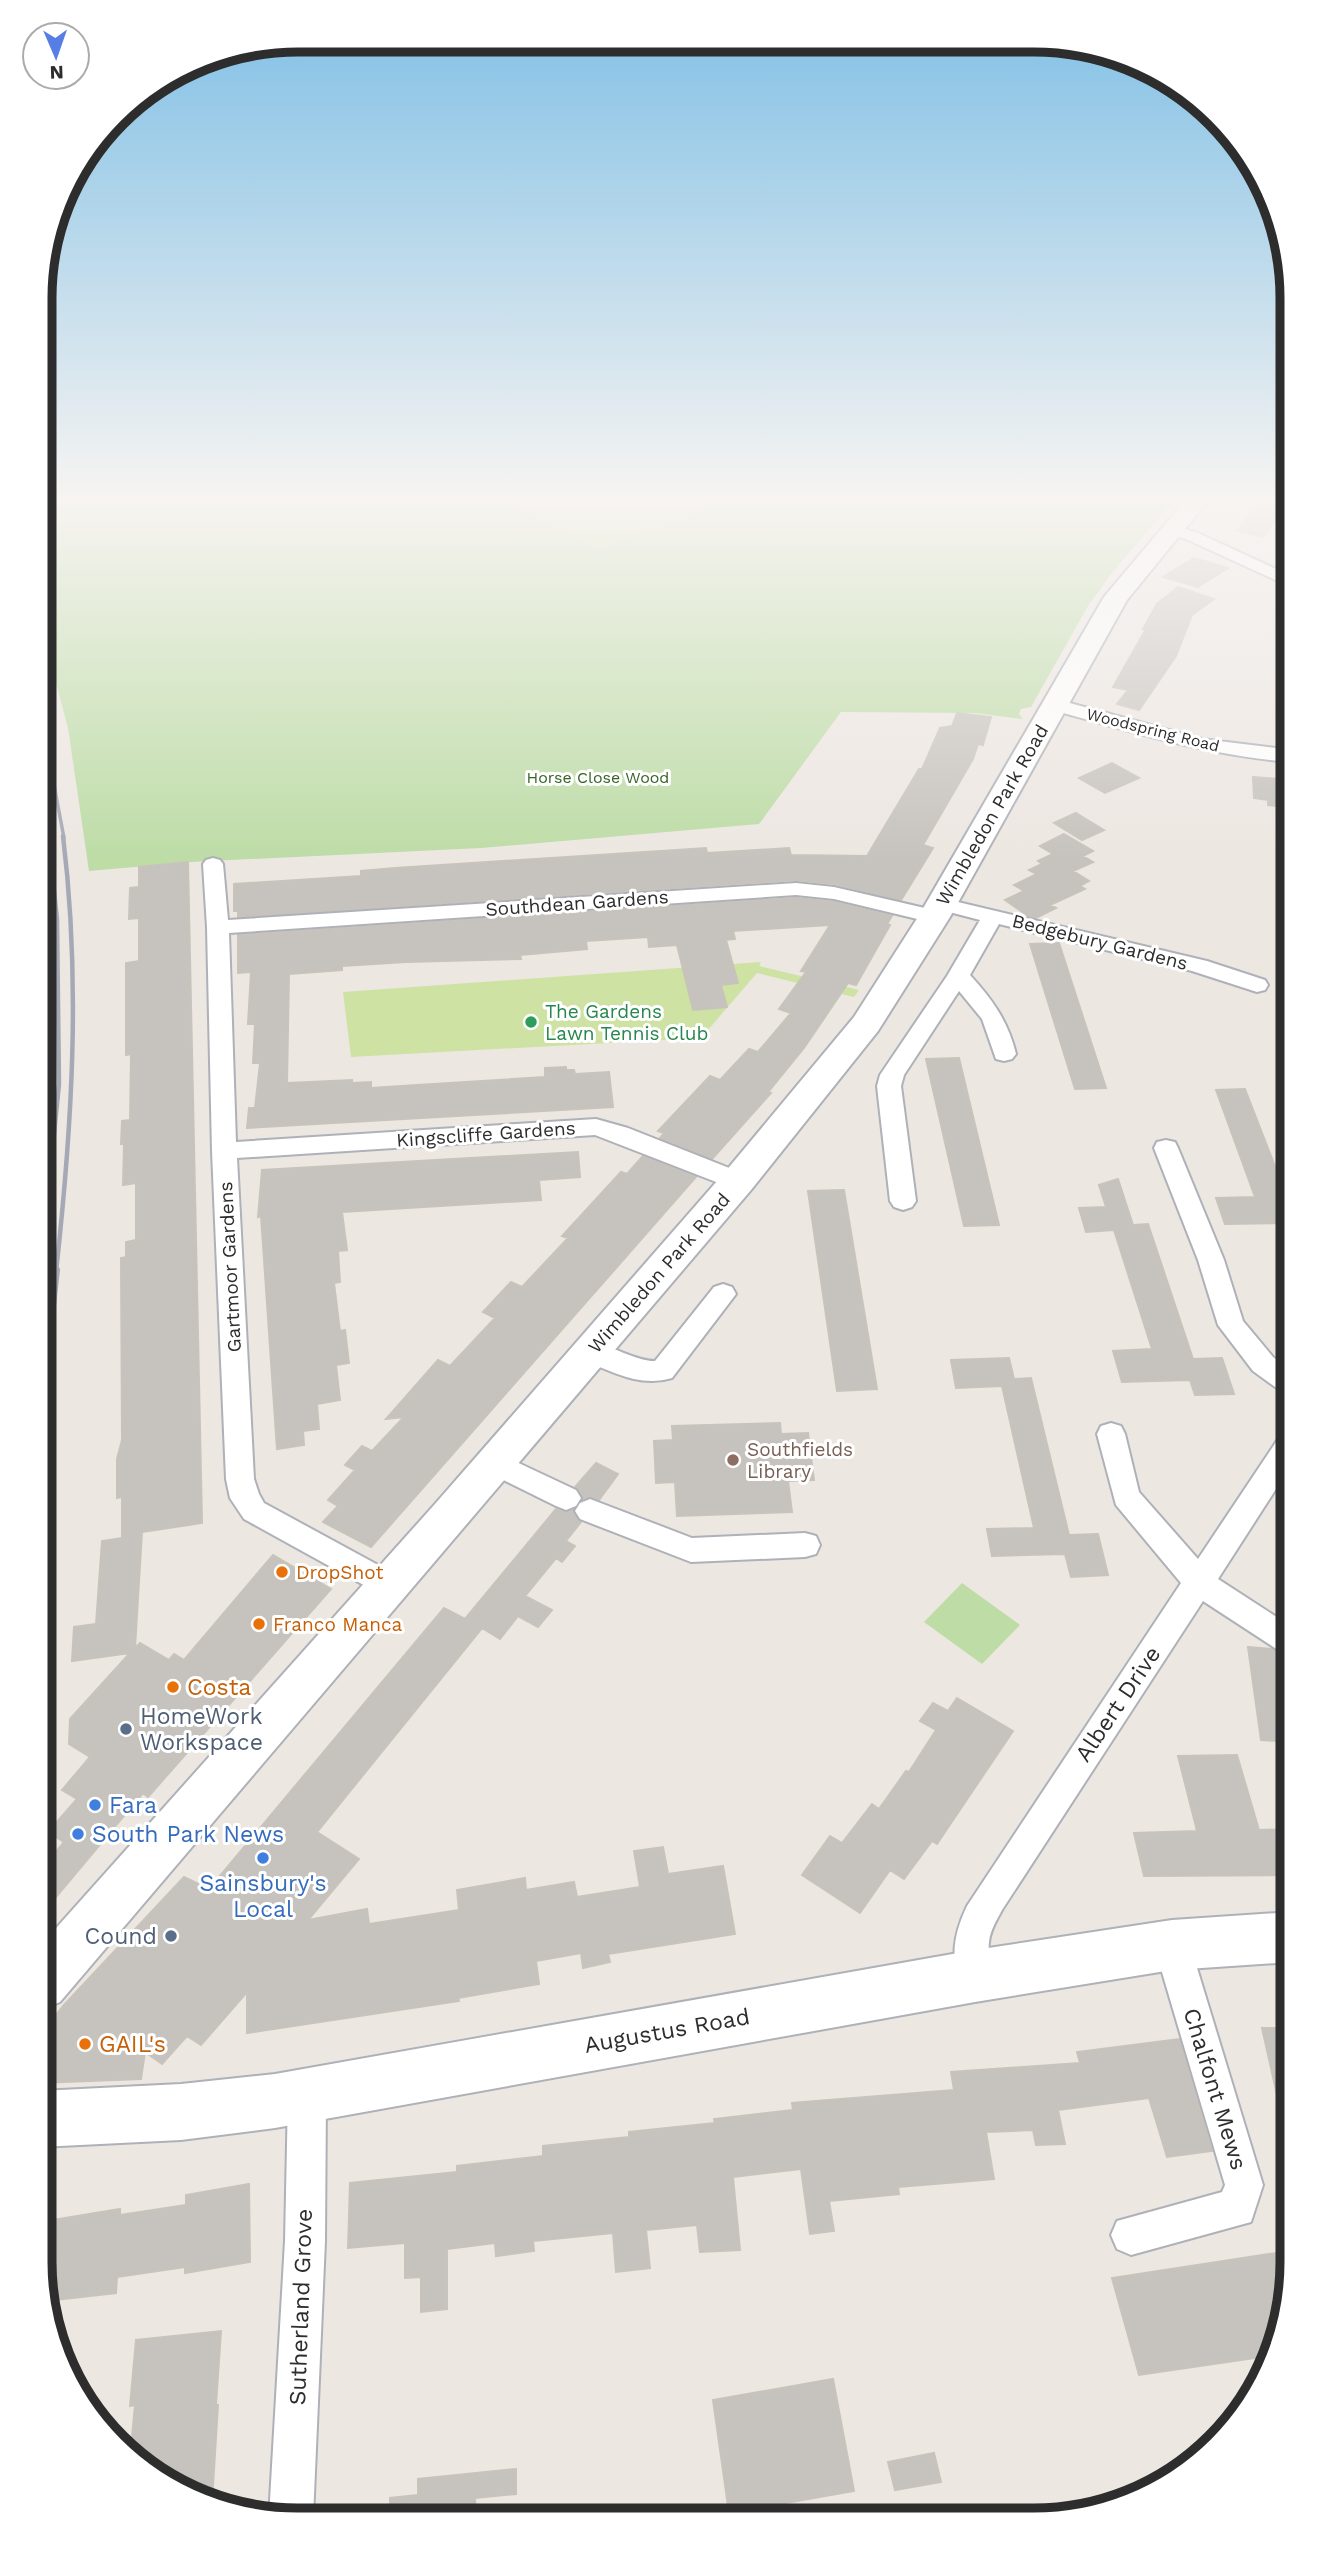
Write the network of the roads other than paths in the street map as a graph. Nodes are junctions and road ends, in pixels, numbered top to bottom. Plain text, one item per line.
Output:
1 (1102, 621) edge
2 (1055, 705) junction
3 (1280, 755) edge
4 (213, 864) dead end
5 (938, 911) junction
6 (993, 916) junction
7 (218, 927) junction
8 (958, 976) junction
9 (1258, 985) dead end
10 (1004, 1054) dead end
11 (1166, 1148) dead end
12 (224, 1151) junction
13 (738, 1181) junction
14 (903, 1201) dead end
15 (723, 1294) dead end
16 (591, 1352) junction
17 (1280, 1376) edge
18 (1111, 1434) dead end
19 (1280, 1460) edge
20 (495, 1463) junction
21 (578, 1504) joint
22 (805, 1545) dead end
23 (1200, 1583) junction
24 (389, 1586) junction
25 (1280, 1635) edge
26 (1280, 1938) edge
27 (1172, 1945) junction
28 (52, 1971) edge
29 (975, 1976) junction
30 (307, 2096) junction
31 (52, 2118) edge
32 (1131, 2235) dead end
33 (292, 2508) edge

1 - 2 street, Wimbledon Park Road
2 - 3 street, Woodspring Road
2 - 5 street, Wimbledon Park Road
4 - 7 street, Gartmoor Gardens
5 - 6 street, Bedgebury Gardens
5 - 7 street, Southdean Gardens
5 - 13 street, Wimbledon Park Road
6 - 8 street
6 - 9 street, Bedgebury Gardens
7 - 12 street, Gartmoor Gardens
8 - 10 street
8 - 14 street
11 - 17 street
12 - 13 street, Kingscliffe Gardens
12 - 24 street, Gartmoor Gardens
13 - 16 street, Wimbledon Park Road
15 - 16 street
16 - 20 street, Wimbledon Park Road
18 - 23 street
19 - 23 street, Albert Drive
20 - 21 street
20 - 24 street, Wimbledon Park Road
21 - 22 street
23 - 25 street
23 - 29 street, Albert Drive
24 - 28 street, Wimbledon Park Road
26 - 27 street, Augustus Road
27 - 29 street, Augustus Road
27 - 32 street, Chalfont Mews
29 - 30 street, Augustus Road
30 - 31 street, Augustus Road
30 - 33 street, Sutherland Grove

